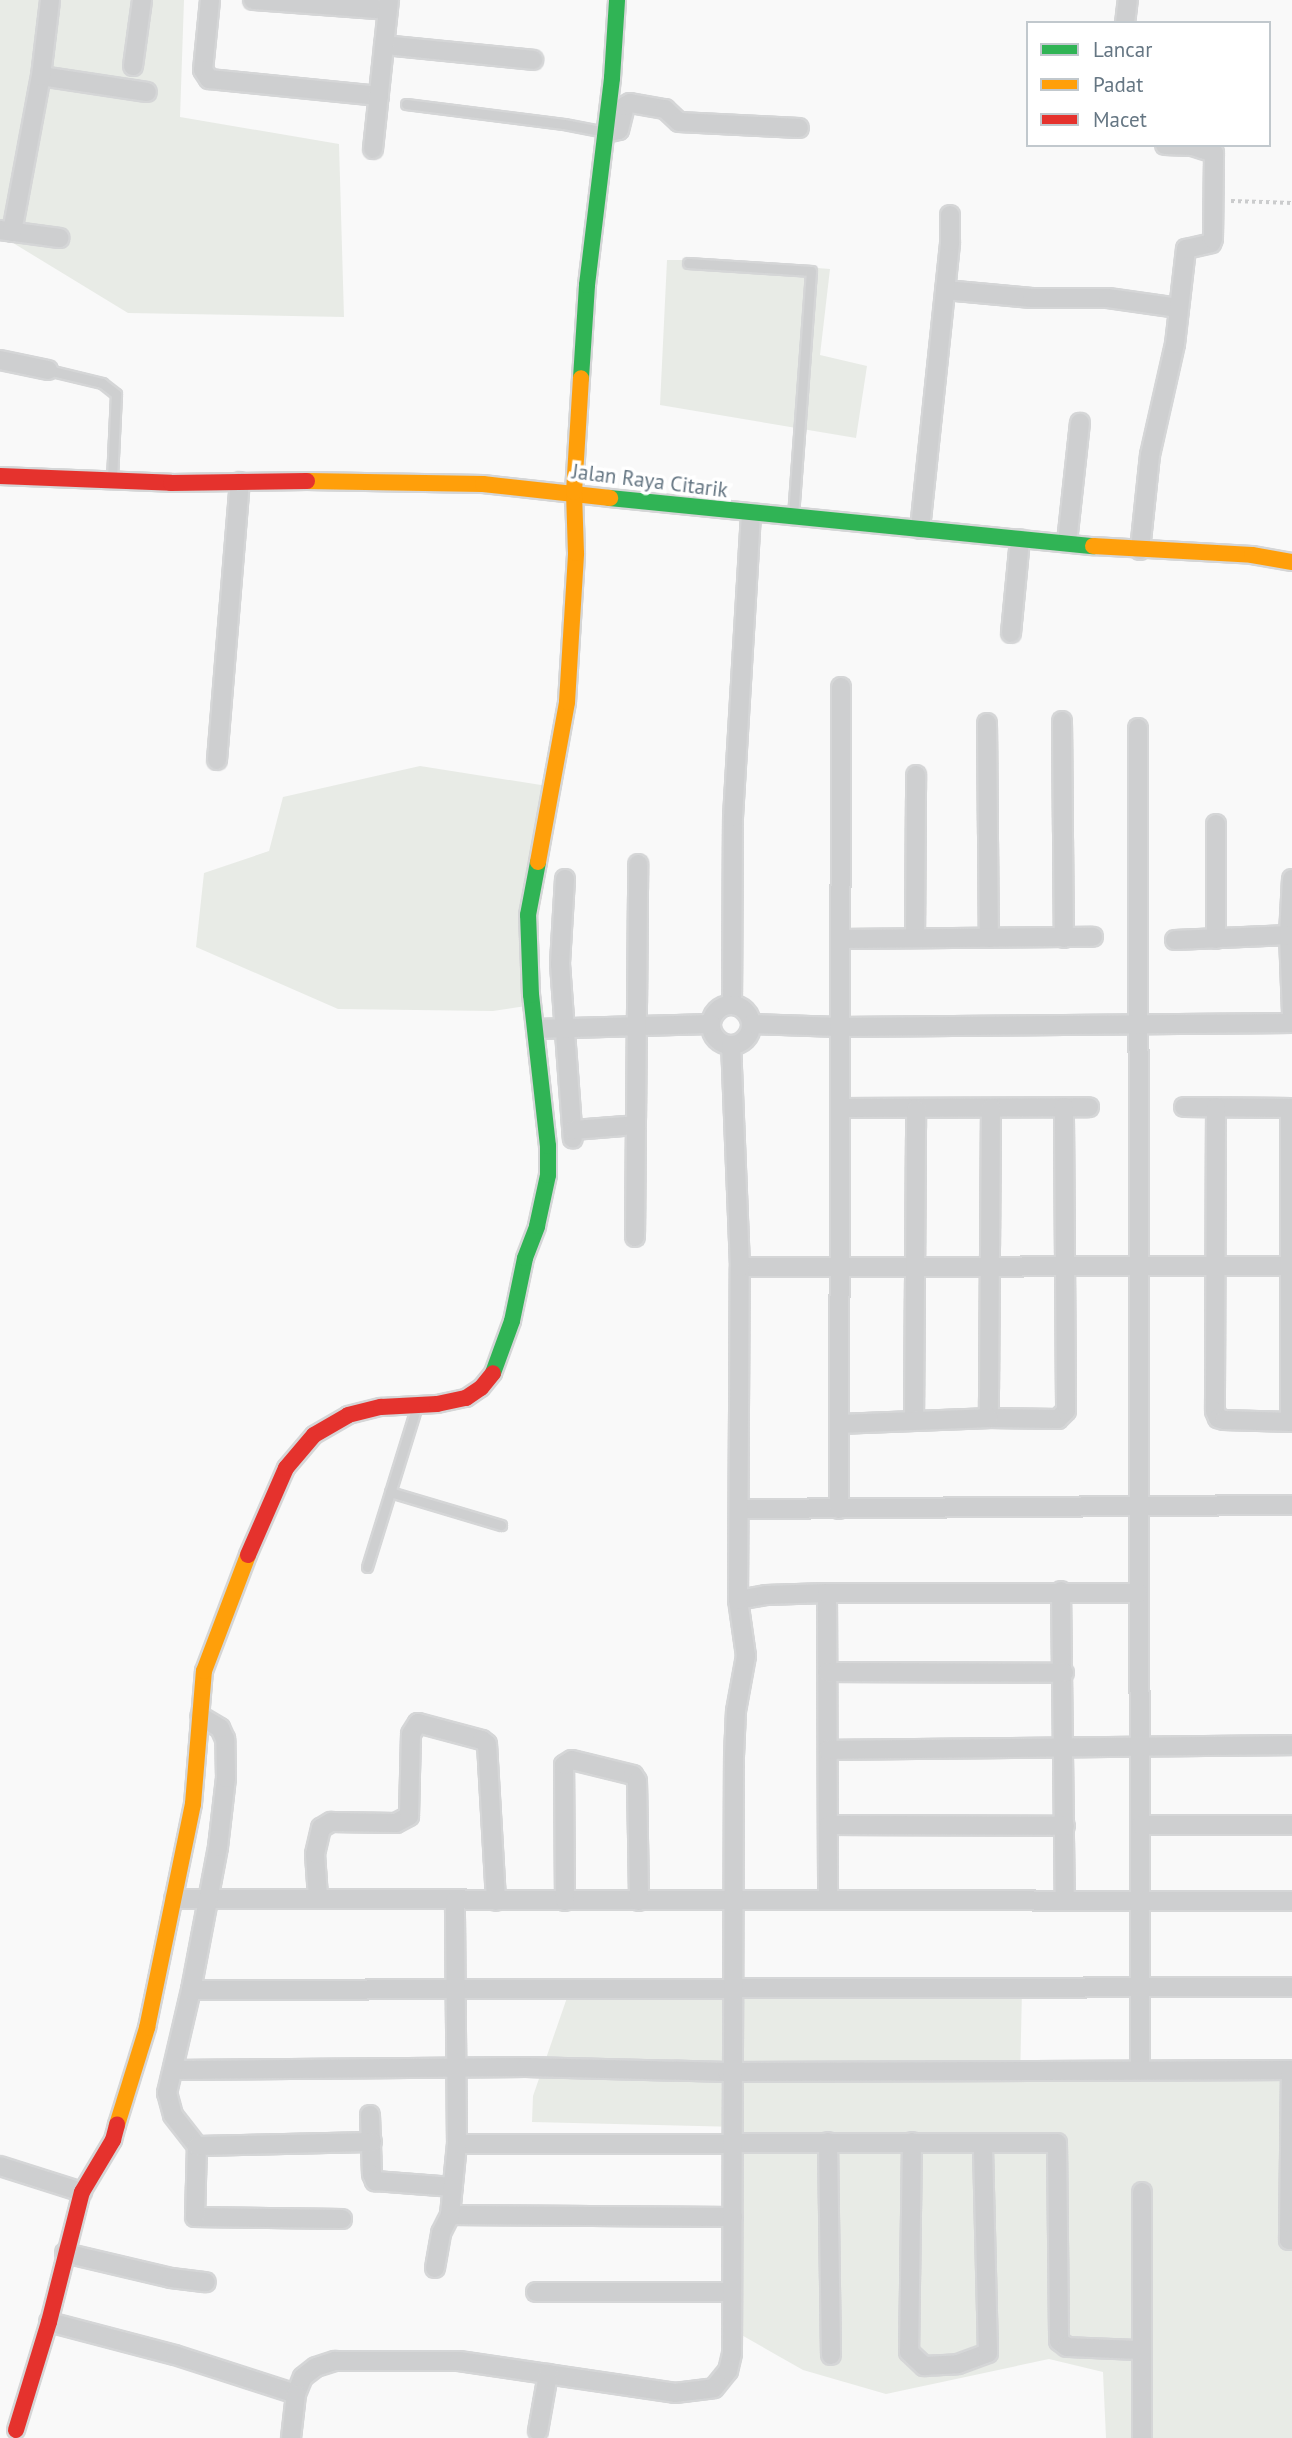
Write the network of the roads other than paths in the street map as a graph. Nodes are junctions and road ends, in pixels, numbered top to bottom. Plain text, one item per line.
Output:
1 (50, 0) edge
2 (142, 0) edge
3 (210, 0) edge
4 (253, 0) edge
5 (617, 0) edge
6 (1128, 0) edge
7 (389, 5) edge
8 (1125, 21) edge
9 (384, 45) junction
10 (533, 60) dead end
11 (133, 66) dead end
12 (41, 76) junction
13 (147, 92) dead end
14 (379, 96) junction
15 (406, 104) dead end
16 (799, 128) dead end
17 (606, 132) junction
18 (1196, 147) edge
19 (373, 149) dead end
20 (950, 215) dead end
21 (6, 231) edge
22 (59, 238) dead end
23 (688, 263) dead end
24 (945, 290) junction
25 (1178, 308) junction
26 (0, 360) edge
27 (48, 370) joint
28 (1080, 423) dead end
29 (0, 477) edge
30 (112, 481) junction
31 (240, 482) junction
32 (574, 492) junction
33 (751, 514) junction
34 (793, 518) junction
35 (920, 529) junction
36 (1020, 540) junction
37 (1067, 542) junction
38 (1140, 550) junction
39 (1292, 562) edge
40 (1011, 634) dead end
41 (841, 687) dead end
42 (1062, 721) dead end
43 (987, 723) dead end
44 (1138, 728) dead end
45 (217, 760) dead end
46 (916, 775) dead end
47 (1216, 824) dead end
48 (638, 864) dead end
49 (565, 879) dead end
50 (1292, 880) edge
51 (1289, 935) junction
52 (1093, 937) dead end
53 (915, 938) junction
54 (989, 938) junction
55 (1064, 938) junction
56 (840, 939) junction
57 (1216, 939) junction
58 (1175, 940) dead end
59 (732, 1005) junction
60 (1292, 1014) edge
61 (1139, 1023) junction
62 (1292, 1023) edge
63 (711, 1024) junction
64 (751, 1024) junction
65 (637, 1026) junction
66 (564, 1027) junction
67 (839, 1027) junction
68 (536, 1029) junction
69 (731, 1045) junction
70 (1064, 1107) junction
71 (1089, 1107) dead end
72 (1184, 1107) dead end
73 (1216, 1107) junction
74 (841, 1108) junction
75 (990, 1108) junction
76 (1291, 1108) edge
77 (916, 1109) junction
78 (636, 1125) junction
79 (635, 1237) dead end
80 (915, 1265) junction
81 (1216, 1265) junction
82 (740, 1266) junction
83 (839, 1266) junction
84 (1065, 1266) junction
85 (1138, 1266) junction
86 (1290, 1266) edge
87 (989, 1267) junction
88 (418, 1404) junction
89 (989, 1418) junction
90 (914, 1420) junction
91 (1291, 1422) edge
92 (841, 1424) junction
93 (390, 1493) junction
94 (1137, 1504) junction
95 (1292, 1505) edge
96 (741, 1509) junction
97 (839, 1509) junction
98 (501, 1525) dead end
99 (367, 1567) dead end
100 (1061, 1591) junction
101 (827, 1593) junction
102 (1138, 1593) junction
103 (738, 1600) junction
104 (827, 1672) junction
105 (1063, 1673) junction
106 (200, 1716) junction
107 (1292, 1745) edge
108 (1064, 1748) junction
109 (1141, 1748) junction
110 (828, 1750) junction
111 (830, 1825) junction
112 (1141, 1825) junction
113 (1292, 1825) edge
114 (1065, 1826) junction
115 (317, 1897) junction
116 (174, 1899) junction
117 (828, 1899) junction
118 (208, 1900) junction
119 (736, 1900) junction
120 (455, 1901) junction
121 (496, 1901) junction
122 (565, 1901) junction
123 (639, 1901) junction
124 (1065, 1901) junction
125 (1141, 1901) junction
126 (1292, 1901) edge
127 (1140, 1987) junction
128 (1292, 1987) edge
129 (456, 1988) junction
130 (191, 1990) junction
131 (735, 1990) junction
132 (454, 2068) junction
133 (1140, 2069) junction
134 (173, 2070) junction
135 (1291, 2070) edge
136 (734, 2072) junction
137 (370, 2115) dead end
138 (372, 2142) junction
139 (828, 2142) junction
140 (912, 2142) junction
141 (734, 2143) junction
142 (457, 2144) junction
143 (983, 2144) junction
144 (197, 2146) junction
145 (0, 2166) edge
146 (453, 2187) junction
147 (82, 2192) junction
148 (1142, 2192) dead end
149 (450, 2215) junction
150 (733, 2217) junction
151 (342, 2219) dead end
152 (1292, 2240) edge
153 (65, 2253) junction
154 (435, 2268) dead end
155 (206, 2281) dead end
156 (536, 2292) dead end
157 (732, 2292) junction
158 (49, 2322) junction
159 (1140, 2350) junction
160 (831, 2355) dead end
161 (548, 2374) junction
162 (296, 2393) junction
163 (538, 2431) dead end
164 (13, 2432) edge
165 (291, 2438) edge
166 (1142, 2438) edge

1 - 12 street
2 - 11 street
3 - 14 street
4 - 7 street
5 - 17 street
6 - 8 street
7 - 9 street
9 - 10 street
9 - 14 street
12 - 13 street
12 - 21 street
14 - 19 street
15 - 17 lane
16 - 17 street
17 - 32 street
18 - 25 street
20 - 24 street
21 - 22 street
23 - 34 lane
24 - 25 street
24 - 35 street
25 - 38 street
26 - 27 street
27 - 30 lane
28 - 37 street
29 - 30 street, Jalan Raya Citarik
30 - 31 street, Jalan Raya Citarik
31 - 32 street, Jalan Raya Citarik
31 - 45 street
32 - 33 street, Jalan Raya Citarik
32 - 68 street
33 - 34 street, Jalan Raya Citarik
33 - 59 street
34 - 35 street, Jalan Raya Citarik
35 - 36 street, Jalan Raya Citarik
36 - 37 street, Jalan Raya Citarik
36 - 40 street
37 - 38 street, Jalan Raya Citarik
38 - 39 street, Jalan Raya Citarik
41 - 56 street
42 - 55 street
43 - 54 street
44 - 61 street
46 - 53 street
47 - 57 street
48 - 65 street
49 - 66 street
50 - 51 street
51 - 57 street
51 - 60 street
52 - 55 street
53 - 54 street
53 - 56 street
54 - 55 street
56 - 67 street
57 - 58 street
59 - 63 street
59 - 64 street
61 - 62 street
61 - 67 street
61 - 85 street
63 - 65 street
63 - 69 street
64 - 67 street
64 - 69 street
65 - 66 street
65 - 78 street
66 - 68 street
66 - 78 street
67 - 74 street
68 - 88 street
69 - 82 street
70 - 71 street
70 - 75 street
70 - 84 street
72 - 73 street
73 - 76 street
73 - 81 street
74 - 77 street
74 - 83 street
75 - 77 street
75 - 87 street
76 - 86 street
77 - 80 street
78 - 79 street
80 - 83 street
80 - 87 street
80 - 90 street
81 - 85 street
81 - 86 street
81 - 91 street
82 - 83 street
82 - 96 street
83 - 92 street
84 - 85 street
84 - 87 street
84 - 89 street
85 - 94 street
86 - 91 street
87 - 89 street
88 - 93 lane
88 - 106 street
89 - 90 street
90 - 92 street
92 - 97 street
93 - 98 lane
93 - 99 lane
94 - 95 street
94 - 97 street
94 - 102 street
96 - 97 street
96 - 103 street
100 - 101 street
100 - 102 street
100 - 105 street
101 - 103 street
101 - 104 street
102 - 109 street
103 - 119 street
104 - 105 street
104 - 110 street
105 - 108 street
106 - 116 street
106 - 118 street
107 - 109 street
108 - 109 street
108 - 110 street
108 - 114 street
109 - 112 street
110 - 111 street
111 - 114 street
111 - 117 street
112 - 113 street
112 - 125 street
114 - 124 street
115 - 118 street
115 - 120 street
115 - 121 street
116 - 118 street
116 - 147 street
117 - 119 street
117 - 124 street
118 - 130 street
119 - 123 street
119 - 131 street
120 - 121 street
120 - 129 street
121 - 122 street
122 - 123 street
122 - 123 street
124 - 125 street
125 - 126 street
125 - 127 street
127 - 128 street
127 - 131 street
127 - 133 street
129 - 130 street
129 - 131 street
129 - 132 street
130 - 134 street
131 - 136 street
132 - 134 street
132 - 136 street
132 - 142 street
133 - 135 street
133 - 136 street
134 - 144 street
135 - 152 street
136 - 141 street
137 - 138 street
138 - 144 street
138 - 146 street
139 - 140 street
139 - 141 street
139 - 160 street
140 - 143 street
140 - 143 street
141 - 142 street
141 - 150 street
142 - 146 street
143 - 159 street
144 - 151 street
145 - 147 street
146 - 149 street
147 - 153 street
148 - 159 street
149 - 150 street
149 - 154 street
150 - 157 street
153 - 155 street
153 - 158 street
156 - 157 street
157 - 161 street
158 - 162 street
158 - 164 street
159 - 166 street
161 - 162 street
161 - 163 street
162 - 165 street

